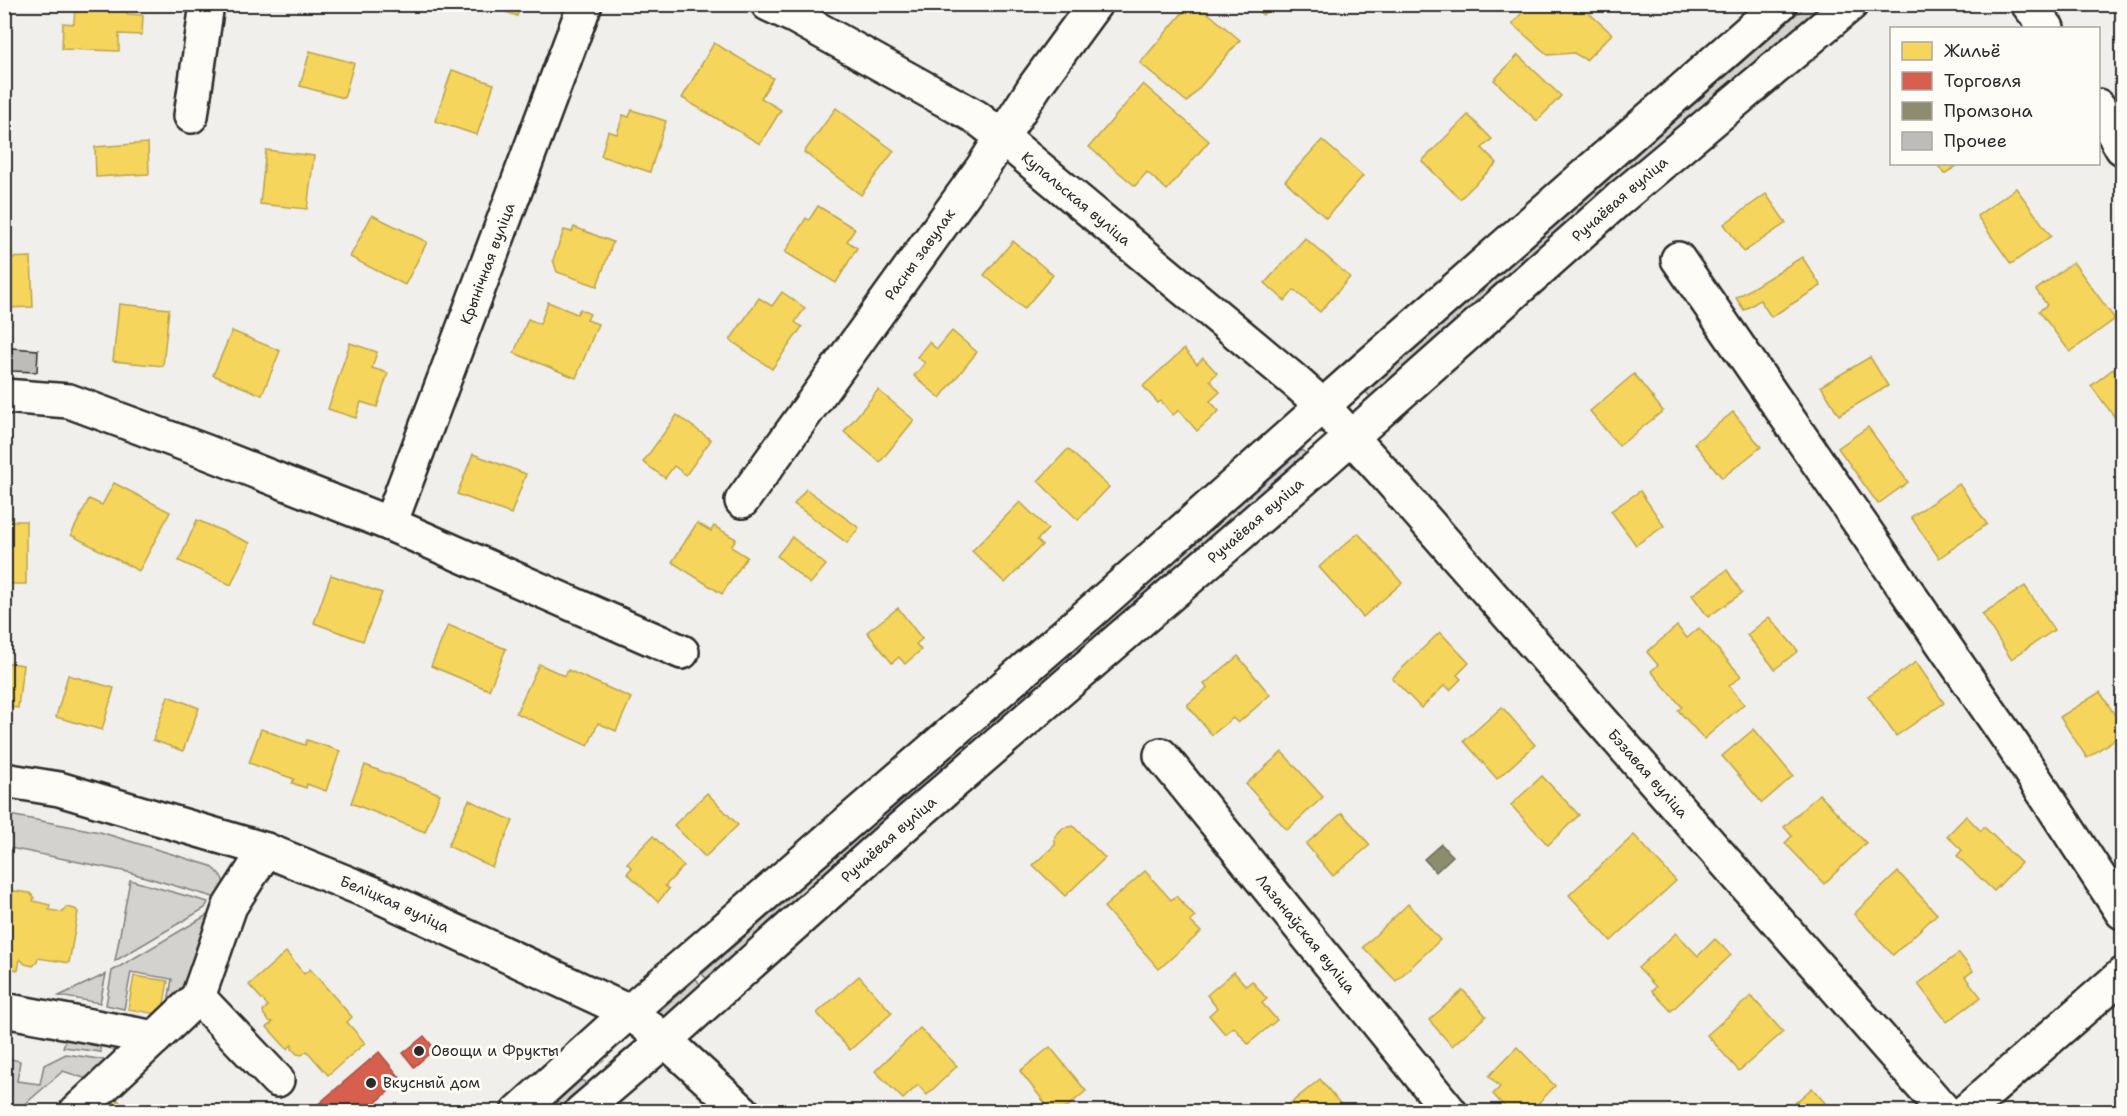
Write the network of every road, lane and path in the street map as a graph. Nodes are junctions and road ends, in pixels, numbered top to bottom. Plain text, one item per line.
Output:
1 (207, 4) edge
2 (585, 4) edge
3 (768, 4) edge
4 (1095, 4) edge
5 (1780, 4) edge
6 (1851, 4) edge
7 (2028, 4) edge
8 (2046, 27) edge
9 (2100, 110) edge
10 (191, 116) dead end
11 (1003, 138) junction
12 (2122, 148) edge
13 (1678, 259) dead end
14 (4, 396) edge
15 (1323, 406) junction
16 (1351, 437) junction
17 (742, 501) dead end
18 (390, 524) junction
19 (682, 652) dead end
20 (1161, 755) dead end
21 (4, 780) edge
22 (266, 850) junction
23 (2122, 912) edge
24 (2122, 975) edge
25 (198, 997) junction
26 (4, 1010) edge
27 (629, 1012) junction
28 (155, 1038) junction
29 (665, 1041) junction
30 (277, 1080) dead end
31 (76, 1112) edge
32 (518, 1112) edge
33 (581, 1112) edge
34 (743, 1112) edge
35 (1450, 1112) edge
36 (1945, 1112) edge
37 (1965, 1112) edge

1 - 10 street
2 - 18 street, Крынічная вуліца
3 - 11 street, Купальская вуліца
4 - 11 street, Расны завулак
5 - 15 street
6 - 16 street, Ручаёвая вуліца
7 - 8 street
9 - 12 street
11 - 15 street, Купальская вуліца
11 - 17 street, Расны завулак
13 - 23 street
14 - 18 street
15 - 16 street, Купальская вуліца
15 - 27 street
16 - 29 street, Ручаёвая вуліца
16 - 36 street, Бэзавая вуліца
18 - 19 street
20 - 35 street, Лазанаўская вуліца
21 - 22 street, Беліцкая вуліца
22 - 25 street
22 - 27 street, Беліцкая вуліца
24 - 37 street
25 - 28 street
25 - 30 street
26 - 28 street
27 - 29 street, Беліцкая вуліца
27 - 32 street
28 - 31 street
29 - 33 street, Ручаёвая вуліца
29 - 34 street, Беліцкая вуліца

